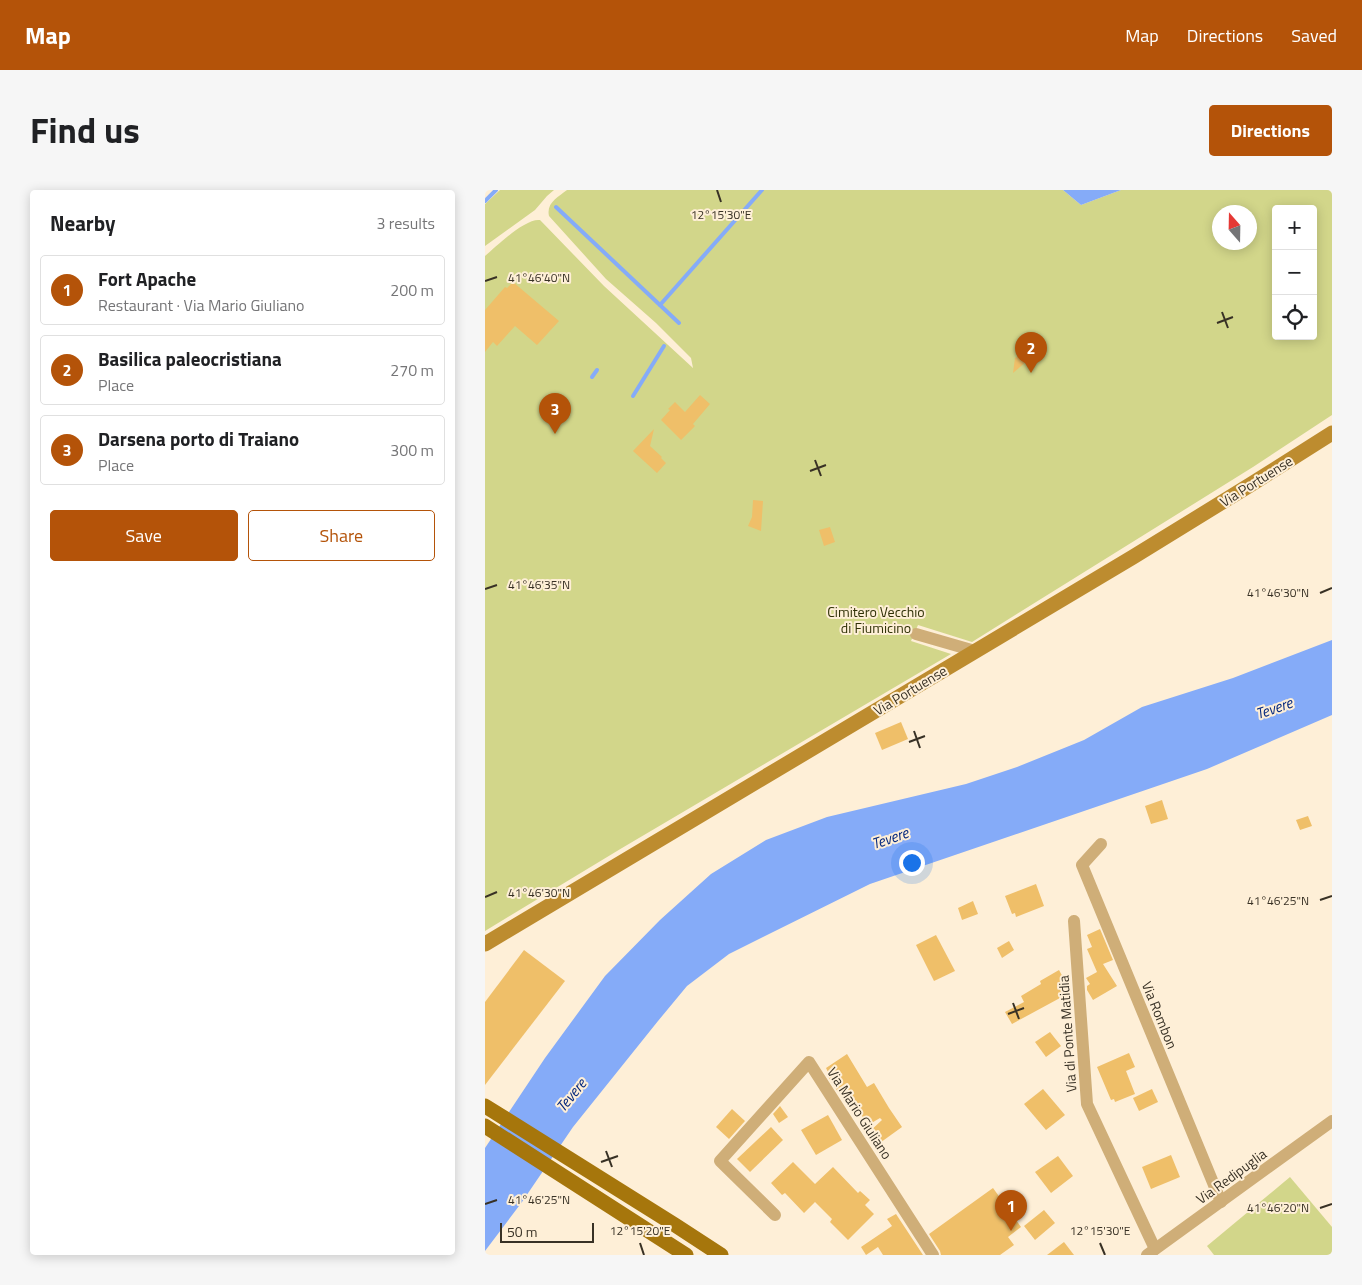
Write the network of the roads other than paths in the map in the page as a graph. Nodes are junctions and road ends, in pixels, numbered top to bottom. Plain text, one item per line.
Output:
1 (1332, 433) edge
2 (916, 634) dead end
3 (975, 651) junction
4 (1101, 844) dead end
5 (1074, 921) dead end
6 (485, 944) edge
7 (485, 1106) edge
8 (1332, 1121) edge
9 (485, 1126) edge
10 (1221, 1202) junction
11 (775, 1215) dead end
12 (1151, 1252) edge
13 (686, 1255) edge
14 (721, 1255) edge
15 (933, 1255) edge

1 - 3 street, Via Portuense
2 - 3 street
3 - 6 street, Via Portuense
4 - 10 street, Via Rombon
5 - 12 street, Via di Ponte Matidia
7 - 14 main road
8 - 10 street, Via Redipuglia
9 - 13 main road
10 - 12 street, Via Redipuglia
11 - 15 street, Via Mario Giuliano

